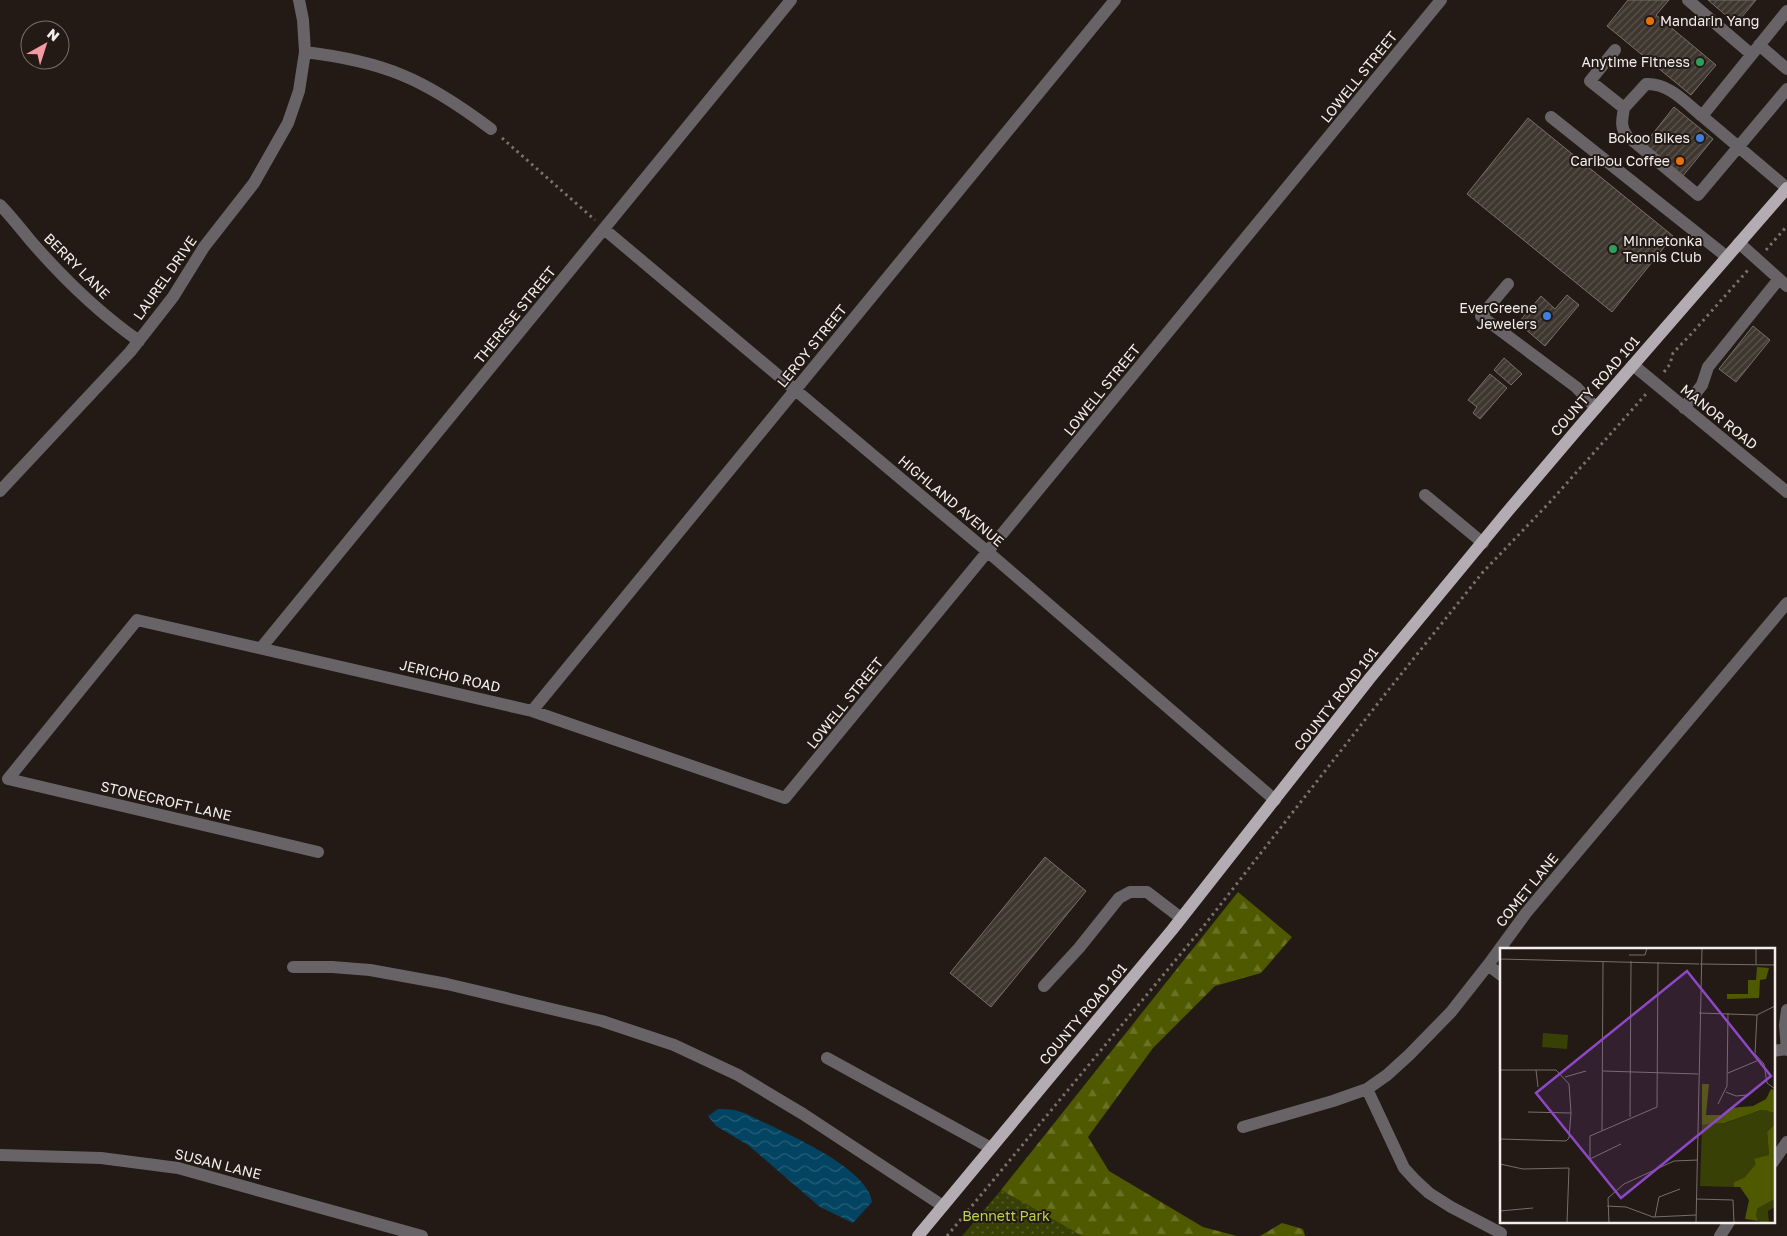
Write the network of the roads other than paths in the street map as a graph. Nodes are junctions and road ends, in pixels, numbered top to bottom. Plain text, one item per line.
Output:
1 (299, 0) edge
2 (792, 0) edge
3 (1115, 0) edge
4 (1441, 0) edge
5 (1688, 0) edge
6 (1787, 11) edge
7 (1615, 50) dead end
8 (1755, 50) junction
9 (305, 52) junction
10 (1787, 69) edge
11 (1787, 89) edge
12 (1624, 108) junction
13 (1702, 116) junction
14 (1551, 117) dead end
15 (491, 128) road end
16 (1738, 147) junction
17 (1787, 188) edge
18 (0, 205) edge
19 (604, 229) junction
20 (1739, 243) junction
21 (1727, 257) junction
22 (1783, 282) edge
23 (1508, 284) dead end
24 (139, 341) junction
25 (1633, 365) junction
26 (795, 390) junction
27 (1596, 408) junction
28 (1684, 408) junction
29 (0, 491) edge
30 (1787, 492) edge
31 (1425, 495) dead end
32 (1482, 542) junction
33 (988, 552) junction
34 (1787, 603) edge
35 (261, 648) junction
36 (532, 711) junction
37 (8, 779) joint
38 (785, 798) joint
39 (1275, 800) junction
40 (318, 852) dead end
41 (1181, 918) junction
42 (1500, 948) edge
43 (1500, 949) edge
44 (1488, 965) junction
45 (293, 967) dead end
46 (1500, 974) edge
47 (1044, 986) dead end
48 (1787, 1010) edge
49 (1787, 1049) edge
50 (1774, 1051) edge
51 (827, 1058) dead end
52 (1367, 1089) junction
53 (1243, 1127) dead end
54 (1787, 1142) edge
55 (991, 1148) junction
56 (0, 1155) edge
57 (1774, 1161) edge
58 (943, 1206) junction
59 (1728, 1224) edge
60 (1501, 1233) dead end
61 (422, 1236) edge
62 (918, 1236) edge
63 (1720, 1236) edge

1 - 9 street
2 - 19 street, THERESE STREET
3 - 26 street, LEROY STREET
4 - 33 street, LOWELL STREET
5 - 8 street
6 - 8 street
7 - 12 street
8 - 10 street
8 - 13 street
9 - 15 street
9 - 24 street, LAUREL DRIVE
11 - 16 street
12 - 13 street
12 - 16 street
13 - 16 street
14 - 21 street
16 - 17 street
17 - 20 main road, COUNTY ROAD 101
18 - 24 street, BERRY LANE
19 - 26 street, HIGHLAND AVENUE
19 - 35 street, THERESE STREET
20 - 21 main road, COUNTY ROAD 101
20 - 22 street
21 - 25 main road, COUNTY ROAD 101
22 - 28 street
23 - 27 street
24 - 29 street, LAUREL DRIVE
25 - 27 main road, COUNTY ROAD 101
25 - 28 street, MANOR ROAD
26 - 33 street, HIGHLAND AVENUE
26 - 36 street, LEROY STREET
27 - 32 main road, COUNTY ROAD 101
28 - 30 street, MANOR ROAD
31 - 32 street
32 - 39 main road, COUNTY ROAD 101
33 - 38 street, LOWELL STREET
33 - 39 street, HIGHLAND AVENUE
34 - 42 street, COMET LANE
35 - 36 street, JERICHO ROAD
35 - 37 street, JERICHO ROAD
36 - 38 street, JERICHO ROAD
37 - 40 street, STONECROFT LANE
39 - 41 main road, COUNTY ROAD 101
41 - 47 street
41 - 55 main road, COUNTY ROAD 101
43 - 44 street, COMET LANE
44 - 46 street
44 - 52 street, COMET LANE
45 - 58 street
48 - 49 street
49 - 50 street
51 - 55 street
52 - 53 street, COMET LANE
52 - 60 street
54 - 57 street
55 - 58 main road, COUNTY ROAD 101
56 - 61 street, SUSAN LANE
58 - 62 main road, COUNTY ROAD 101
59 - 63 street

